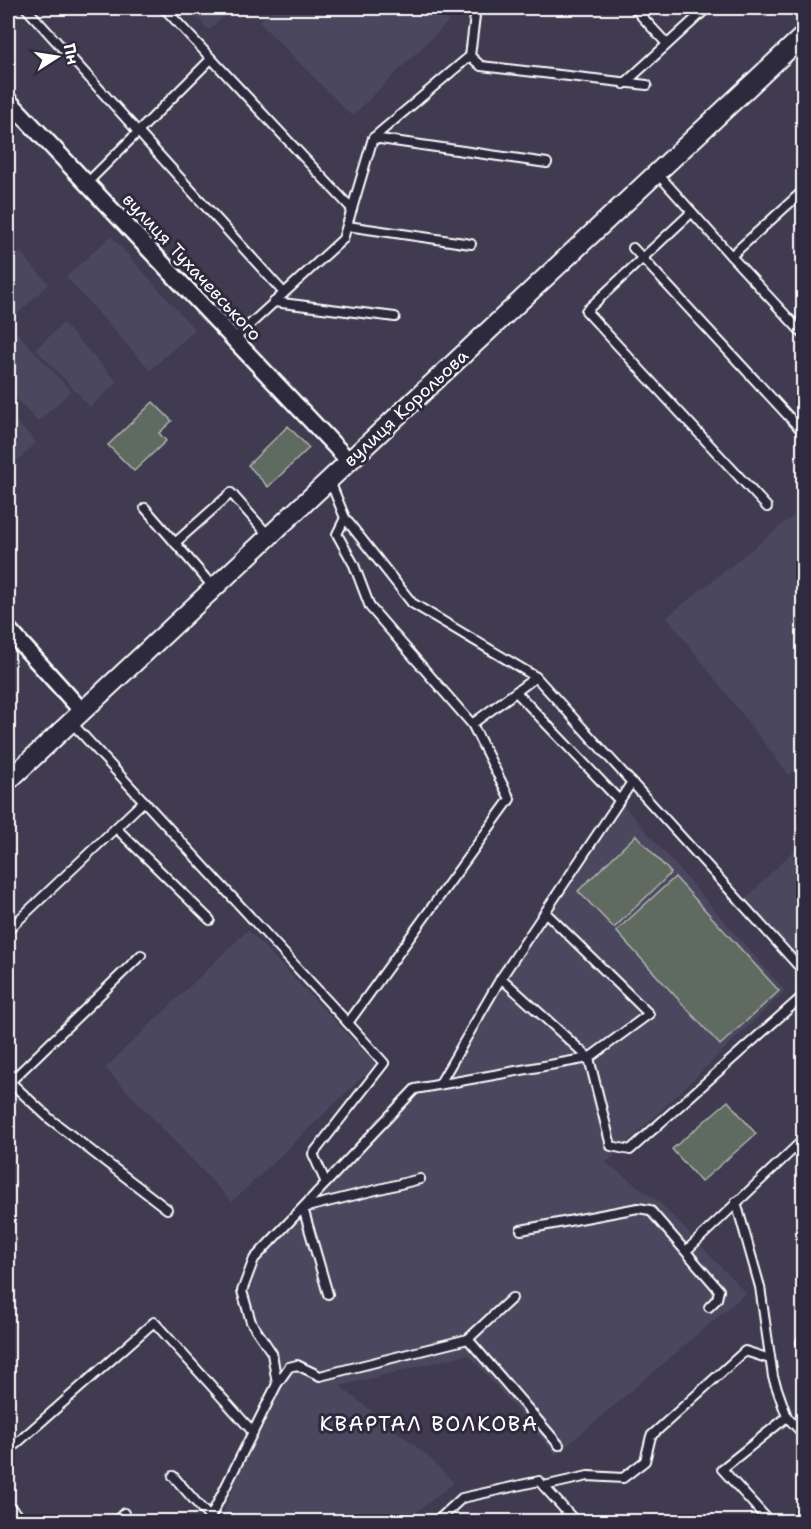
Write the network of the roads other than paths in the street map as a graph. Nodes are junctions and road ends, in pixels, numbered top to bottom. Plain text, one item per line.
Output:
1 (26, 8) edge
2 (164, 8) edge
3 (476, 8) edge
4 (634, 8) edge
5 (707, 8) edge
6 (804, 35) edge
7 (667, 44) junction
8 (470, 56) junction
9 (211, 59) junction
10 (624, 84) junction
11 (647, 85) dead end
12 (8, 100) edge
13 (138, 132) junction
14 (373, 138) junction
15 (547, 163) dead end
16 (657, 173) junction
17 (86, 184) junction
18 (804, 190) edge
19 (352, 209) junction
20 (692, 212) junction
21 (347, 226) junction
22 (471, 244) dead end
23 (633, 248) dead end
24 (731, 256) junction
25 (644, 259) junction
26 (284, 293) junction
27 (274, 302) junction
28 (395, 317) dead end
29 (804, 335) edge
30 (233, 340) junction
31 (804, 433) edge
32 (349, 461) junction
33 (330, 479) junction
34 (767, 507) dead end
35 (145, 508) dead end
36 (345, 518) junction
37 (269, 536) junction
38 (175, 543) junction
39 (214, 588) junction
40 (8, 629) edge
41 (536, 677) junction
42 (516, 692) junction
43 (76, 717) junction
44 (472, 724) junction
45 (8, 781) edge
46 (632, 782) junction
47 (620, 800) junction
48 (144, 801) junction
49 (116, 828) junction
50 (545, 912) junction
51 (210, 920) dead end
52 (8, 930) edge
53 (141, 955) dead end
54 (804, 972) edge
55 (501, 978) junction
56 (804, 996) edge
57 (348, 1023) junction
58 (589, 1058) junction
59 (9, 1081) edge
60 (439, 1085) junction
61 (804, 1139) edge
62 (420, 1179) dead end
63 (326, 1184) junction
64 (736, 1202) junction
65 (303, 1208) junction
66 (167, 1209) dead end
67 (522, 1230) dead end
68 (686, 1251) junction
69 (327, 1294) dead end
70 (512, 1298) dead end
71 (709, 1306) dead end
72 (468, 1339) junction
73 (770, 1359) junction
74 (277, 1384) junction
75 (787, 1417) junction
76 (253, 1432) junction
77 (804, 1435) edge
78 (559, 1445) dead end
79 (8, 1451) edge
80 (173, 1476) dead end
81 (544, 1486) junction
82 (8, 1505) edge
83 (124, 1513) dead end
84 (19, 1516) dead end
85 (209, 1520) edge
86 (115, 1521) edge
87 (436, 1521) edge
88 (576, 1521) edge
89 (770, 1521) edge

1 - 13 lane
2 - 9 lane
3 - 8 lane
4 - 7 lane
5 - 7 lane
6 - 16 street, вулиця Корольова
7 - 10 lane
8 - 10 lane
8 - 14 lane
9 - 13 lane
9 - 19 lane
10 - 11 lane
12 - 17 street, вулиця Тухачевського
13 - 17 lane
13 - 26 lane
14 - 15 lane
14 - 19 lane
16 - 20 lane
16 - 32 street, вулиця Корольова
17 - 30 street, вулиця Тухачевського
18 - 24 lane
19 - 21 lane
20 - 24 lane
20 - 25 lane
21 - 22 lane
21 - 26 lane
23 - 25 lane
24 - 29 lane
25 - 31 lane
25 - 34 lane
26 - 27 lane
27 - 28 lane
27 - 30 lane
30 - 32 street, вулиця Тухачевського
32 - 33 street, вулиця Корольова
33 - 36 lane
33 - 37 street, вулиця Корольова
35 - 38 lane
36 - 41 lane
36 - 44 lane
37 - 38 lane
37 - 39 street, вулиця Корольова
38 - 39 lane
39 - 43 street, вулиця Корольова
40 - 43 street
41 - 42 lane
41 - 46 lane
42 - 44 lane
42 - 47 lane
43 - 45 street, вулиця Корольова
43 - 48 lane
44 - 57 lane
46 - 47 lane
46 - 54 lane
47 - 50 lane
48 - 49 lane
48 - 57 lane
49 - 51 lane
49 - 52 lane
50 - 55 lane
50 - 58 lane
53 - 59 lane
55 - 58 lane
55 - 60 lane
56 - 58 lane
57 - 63 lane
58 - 60 lane
59 - 66 lane
60 - 63 lane
61 - 64 lane
62 - 65 lane
63 - 65 lane
64 - 68 lane
64 - 73 lane
65 - 69 lane
65 - 74 lane
67 - 68 lane
68 - 71 lane
70 - 72 lane
72 - 74 lane
72 - 78 lane
73 - 75 lane
73 - 81 lane
74 - 76 lane
75 - 77 lane
75 - 89 lane
76 - 79 lane
76 - 85 lane
80 - 85 lane
81 - 87 lane
81 - 88 lane
82 - 84 lane
83 - 86 lane

